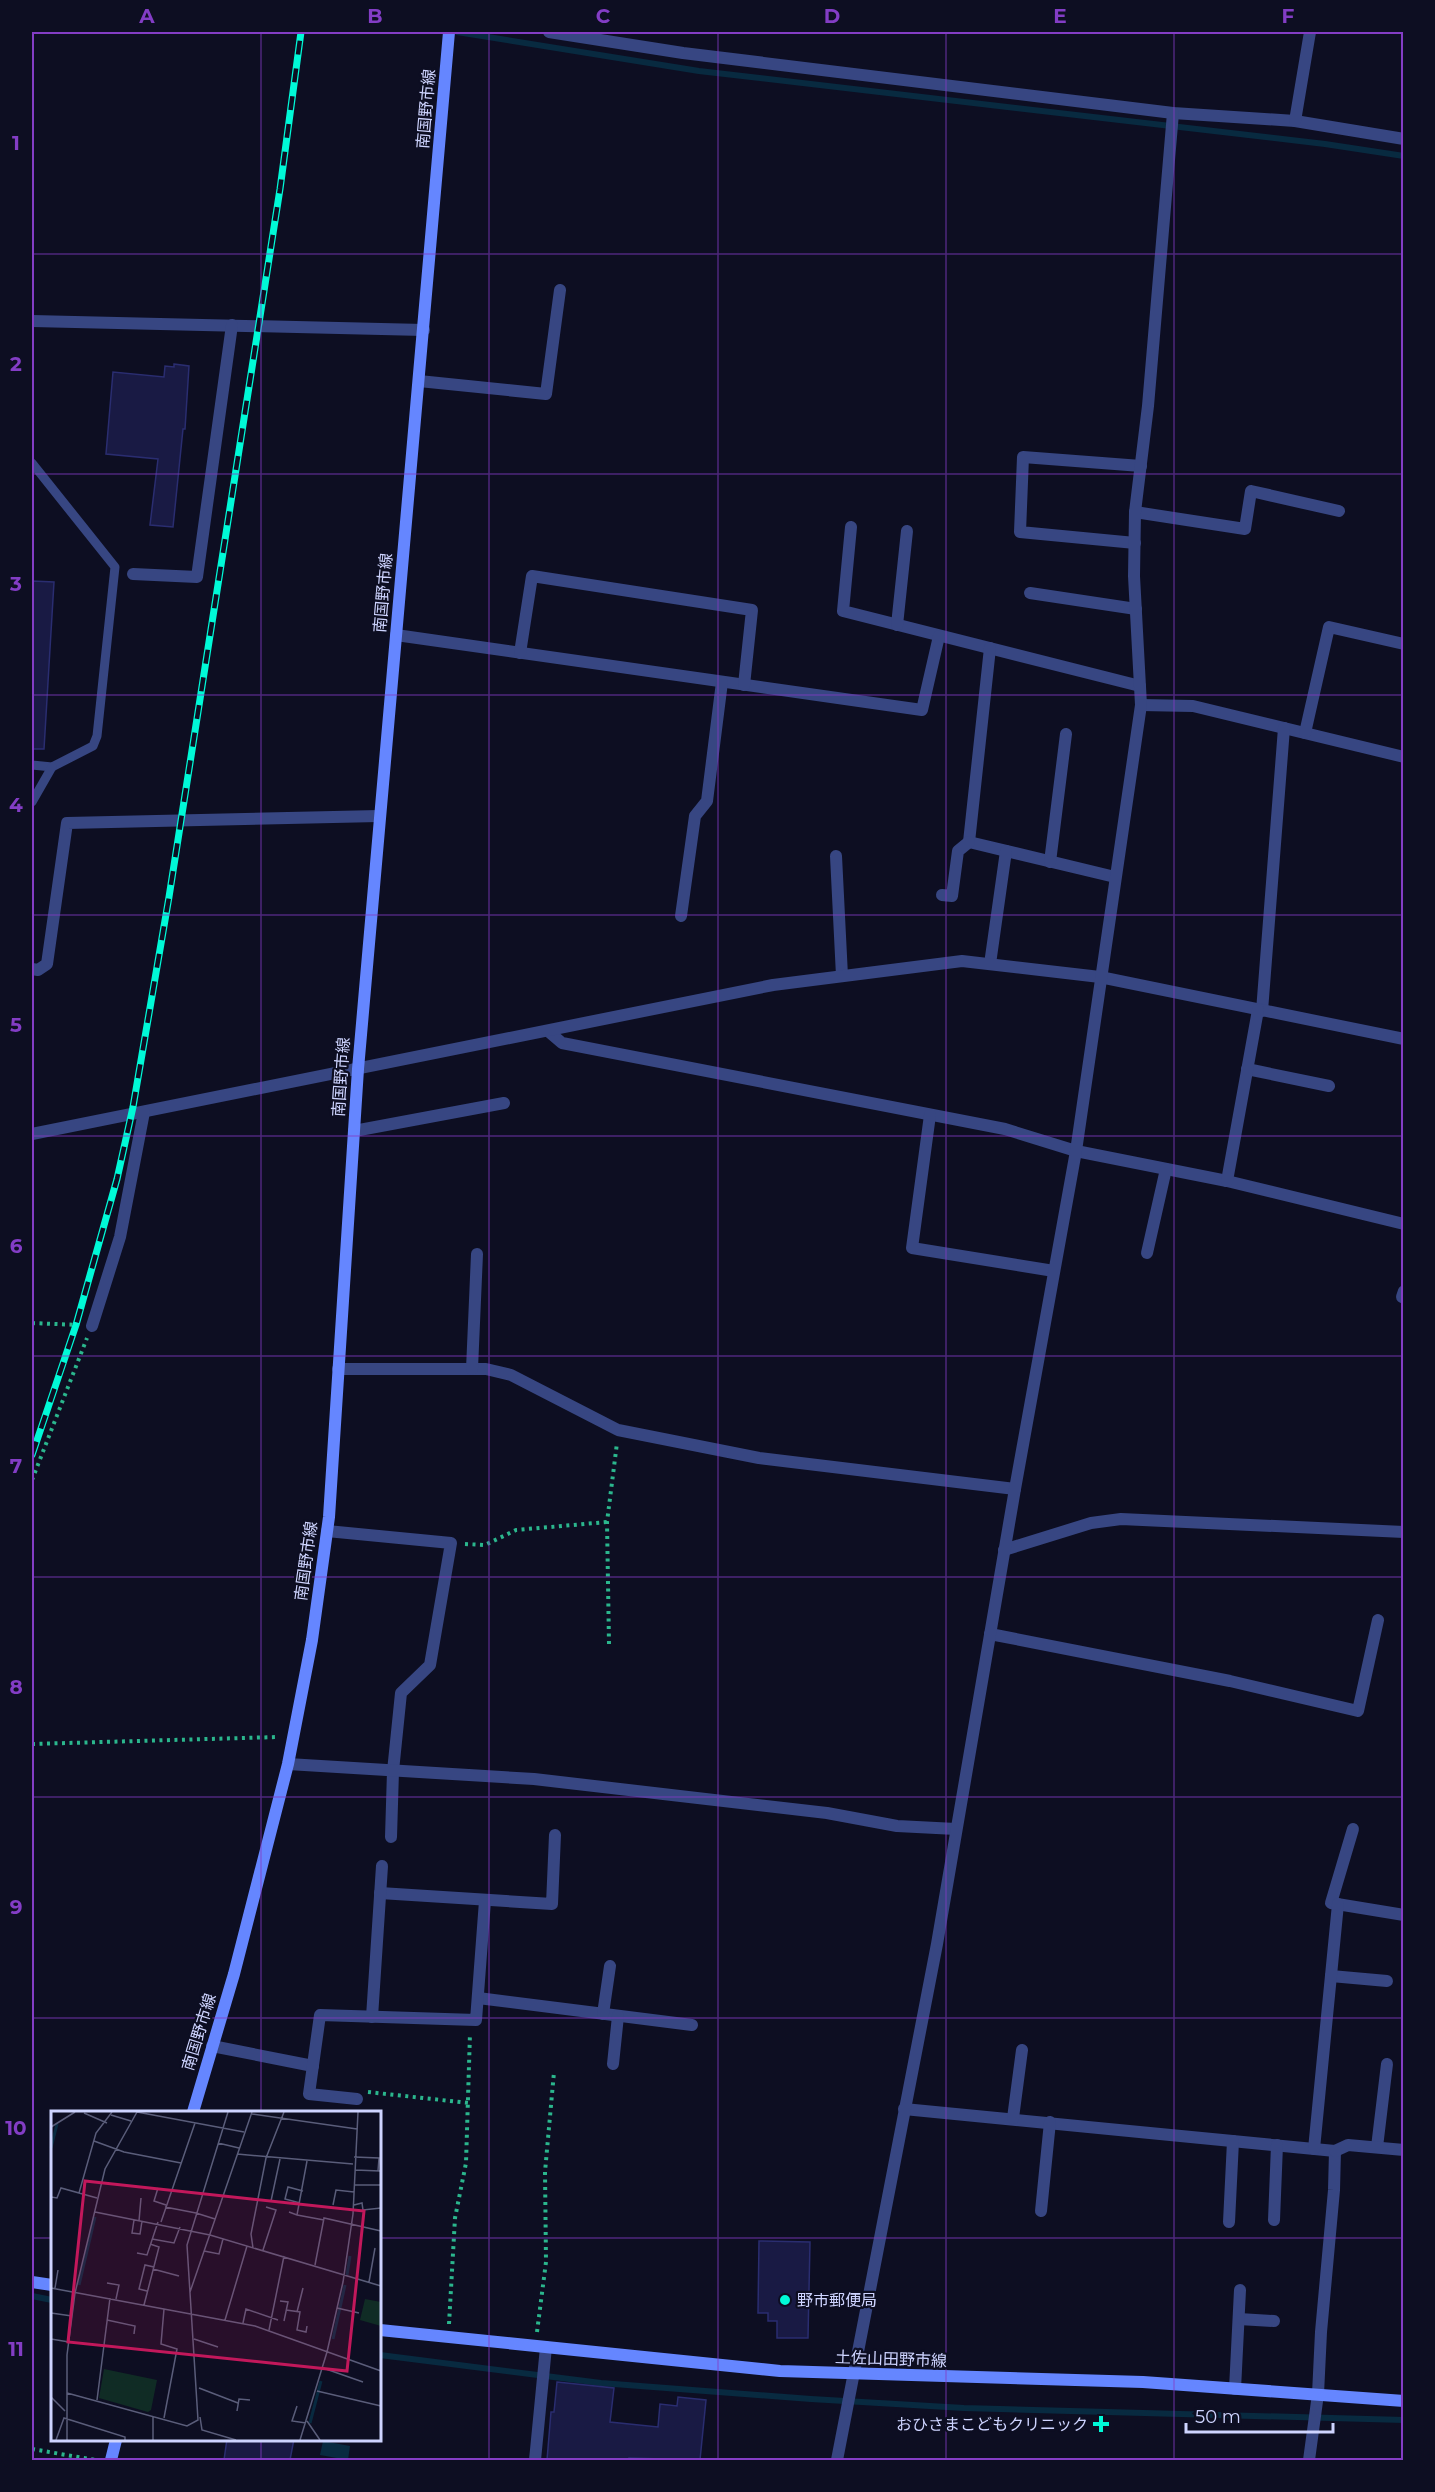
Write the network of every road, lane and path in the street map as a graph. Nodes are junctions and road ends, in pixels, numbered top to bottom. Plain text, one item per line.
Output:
1 (448, 32) edge
2 (549, 32) edge
3 (1310, 32) edge
4 (1173, 113) junction
5 (1295, 122) junction
6 (1404, 139) edge
7 (560, 290) dead end
8 (32, 321) edge
9 (232, 325) junction
10 (424, 330) junction
11 (419, 381) junction
12 (32, 463) edge
13 (1141, 466) junction
14 (1339, 511) dead end
15 (1135, 512) junction
16 (851, 527) dead end
17 (907, 531) dead end
18 (1135, 543) junction
19 (115, 572) junction
20 (133, 574) joint
21 (1030, 593) dead end
22 (1136, 609) junction
23 (897, 625) junction
24 (396, 635) junction
25 (939, 636) junction
26 (1404, 645) edge
27 (990, 648) junction
28 (520, 653) junction
29 (722, 682) junction
30 (744, 685) junction
31 (1140, 686) junction
32 (1141, 705) junction
33 (1284, 728) junction
34 (1305, 733) junction
35 (1066, 734) dead end
36 (1404, 757) edge
37 (32, 765) edge
38 (52, 767) junction
39 (32, 802) edge
40 (380, 816) junction
41 (969, 842) junction
42 (1006, 851) junction
43 (836, 856) dead end
44 (1050, 862) junction
45 (1115, 877) junction
46 (942, 895) dead end
47 (681, 916) dead end
48 (990, 964) junction
49 (32, 969) edge
50 (842, 976) junction
51 (1100, 977) junction
52 (1260, 1010) junction
53 (548, 1030) junction
54 (1404, 1039) edge
55 (358, 1069) junction
56 (1247, 1069) junction
57 (1329, 1086) dead end
58 (504, 1103) dead end
59 (144, 1112) junction
60 (930, 1115) junction
61 (354, 1131) junction
62 (32, 1134) edge
63 (1076, 1151) junction
64 (1166, 1169) junction
65 (1227, 1181) junction
66 (1404, 1224) edge
67 (1147, 1253) dead end
68 (477, 1254) dead end
69 (1054, 1271) junction
70 (32, 1323) edge
71 (92, 1326) junction
72 (338, 1369) junction
73 (472, 1369) junction
74 (618, 1430) junction
75 (32, 1480) edge
76 (1015, 1489) junction
77 (607, 1522) junction
78 (327, 1531) junction
79 (1404, 1532) edge
80 (451, 1544) junction
81 (1004, 1550) junction
82 (1378, 1620) dead end
83 (990, 1634) junction
84 (609, 1644) dead end
85 (294, 1736) junction
86 (32, 1744) edge
87 (288, 1764) junction
88 (393, 1771) junction
89 (956, 1829) junction
90 (1353, 1829) dead end
91 (555, 1835) dead end
92 (392, 1837) dead end
93 (382, 1866) dead end
94 (380, 1893) junction
95 (485, 1900) junction
96 (1338, 1905) junction
97 (1404, 1915) edge
98 (610, 1966) dead end
99 (1331, 1976) junction
100 (1387, 1981) dead end
101 (478, 1998) junction
102 (603, 2014) junction
103 (618, 2016) junction
104 (372, 2017) junction
105 (470, 2020) junction
106 (692, 2025) dead end
107 (212, 2046) junction
108 (1022, 2050) dead end
109 (613, 2064) dead end
110 (1387, 2064) dead end
111 (313, 2066) junction
112 (554, 2072) dead end
113 (357, 2099) joint
114 (469, 2103) junction
115 (904, 2109) junction
116 (193, 2111) edge
117 (1013, 2118) junction
118 (1050, 2122) junction
119 (1233, 2141) junction
120 (1277, 2145) junction
121 (1377, 2147) junction
122 (1314, 2149) junction
123 (1404, 2150) edge
124 (1335, 2151) junction
125 (1041, 2211) dead end
126 (1274, 2220) dead end
127 (1229, 2222) dead end
128 (32, 2282) edge
129 (51, 2285) edge
130 (1240, 2290) dead end
131 (1239, 2319) junction
132 (1274, 2321) dead end
133 (381, 2330) edge
134 (449, 2337) junction
135 (541, 2347) junction
136 (855, 2374) junction
137 (1234, 2389) junction
138 (1318, 2394) junction
139 (1404, 2401) edge
140 (116, 2441) edge
141 (32, 2448) edge
142 (95, 2460) edge
143 (111, 2460) edge
144 (535, 2460) edge
145 (837, 2460) edge
146 (1309, 2460) edge

1 - 10 main road, 南国野市線
2 - 4 street
3 - 5 street
4 - 5 street
4 - 13 street
5 - 6 street
7 - 11 street
8 - 9 street
9 - 10 street
9 - 20 street
10 - 11 main road, 南国野市線
11 - 24 main road, 南国野市線
12 - 19 lane
13 - 15 street
13 - 18 street
14 - 15 street
15 - 18 street
16 - 23 street
17 - 23 street
18 - 22 street
19 - 20 lane
19 - 38 lane
21 - 22 street
22 - 31 street
23 - 25 street
24 - 28 street
24 - 40 main road, 南国野市線
25 - 27 street
25 - 30 street
26 - 34 street
27 - 31 street
27 - 41 street
28 - 29 street
28 - 30 street
29 - 30 street
29 - 47 street
31 - 32 street
32 - 33 street
32 - 45 street
33 - 34 street
33 - 52 street
34 - 36 street
35 - 44 street
37 - 38 lane
38 - 39 lane
40 - 49 street
40 - 55 main road, 南国野市線
41 - 42 street
41 - 46 street
42 - 44 street
42 - 48 street
43 - 50 street
44 - 45 street
45 - 51 street
48 - 50 street
48 - 51 street
50 - 53 street
51 - 52 street
51 - 63 street
52 - 54 street
52 - 56 street
53 - 55 street
53 - 60 street
55 - 59 street
55 - 61 main road, 南国野市線
56 - 57 street
56 - 65 street
58 - 61 street
59 - 62 street
59 - 71 street
60 - 63 street
60 - 69 street
61 - 72 main road, 南国野市線
63 - 64 street
63 - 69 street
64 - 65 street
64 - 67 street
65 - 66 street
68 - 73 street
69 - 76 street
70 - 71 path
71 - 75 path
72 - 73 street
72 - 78 main road, 南国野市線
73 - 74 street
74 - 76 street
74 - 77 path
76 - 81 street
77 - 80 path
77 - 84 path
78 - 80 street
78 - 85 main road, 南国野市線
79 - 81 street
80 - 88 street
81 - 83 street
82 - 83 street
83 - 89 street
85 - 86 path
85 - 87 main road, 南国野市線
87 - 88 street
87 - 107 main road, 南国野市線
88 - 89 street
88 - 92 street
89 - 115 street
90 - 96 street
91 - 95 street
93 - 94 street
94 - 95 street
94 - 104 street
95 - 101 street
96 - 97 street
96 - 99 street
98 - 102 street
99 - 100 street
99 - 122 street
101 - 102 street
101 - 105 street
102 - 103 street
103 - 106 street
103 - 109 street
104 - 105 street
104 - 111 street
105 - 114 path
107 - 111 street
107 - 116 main road, 南国野市線
108 - 117 street
110 - 121 street
111 - 113 street
112 - 135 path
113 - 114 path
114 - 134 path
115 - 117 street
115 - 136 street
117 - 118 street
118 - 119 street
118 - 125 street
119 - 120 street
119 - 127 street
120 - 122 street
120 - 126 street
121 - 123 street
121 - 124 street
122 - 124 street
124 - 138 street
128 - 129 main road
130 - 131 street
131 - 132 street
131 - 137 street
133 - 134 main road, 土佐山田野市線
134 - 135 main road, 土佐山田野市線
135 - 136 main road, 土佐山田野市線
135 - 144 street
136 - 137 main road, 土佐山田野市線
136 - 145 street
137 - 138 main road, 土佐山田野市線
138 - 139 main road, 土佐山田野市線
138 - 146 street
140 - 143 main road
141 - 142 path

